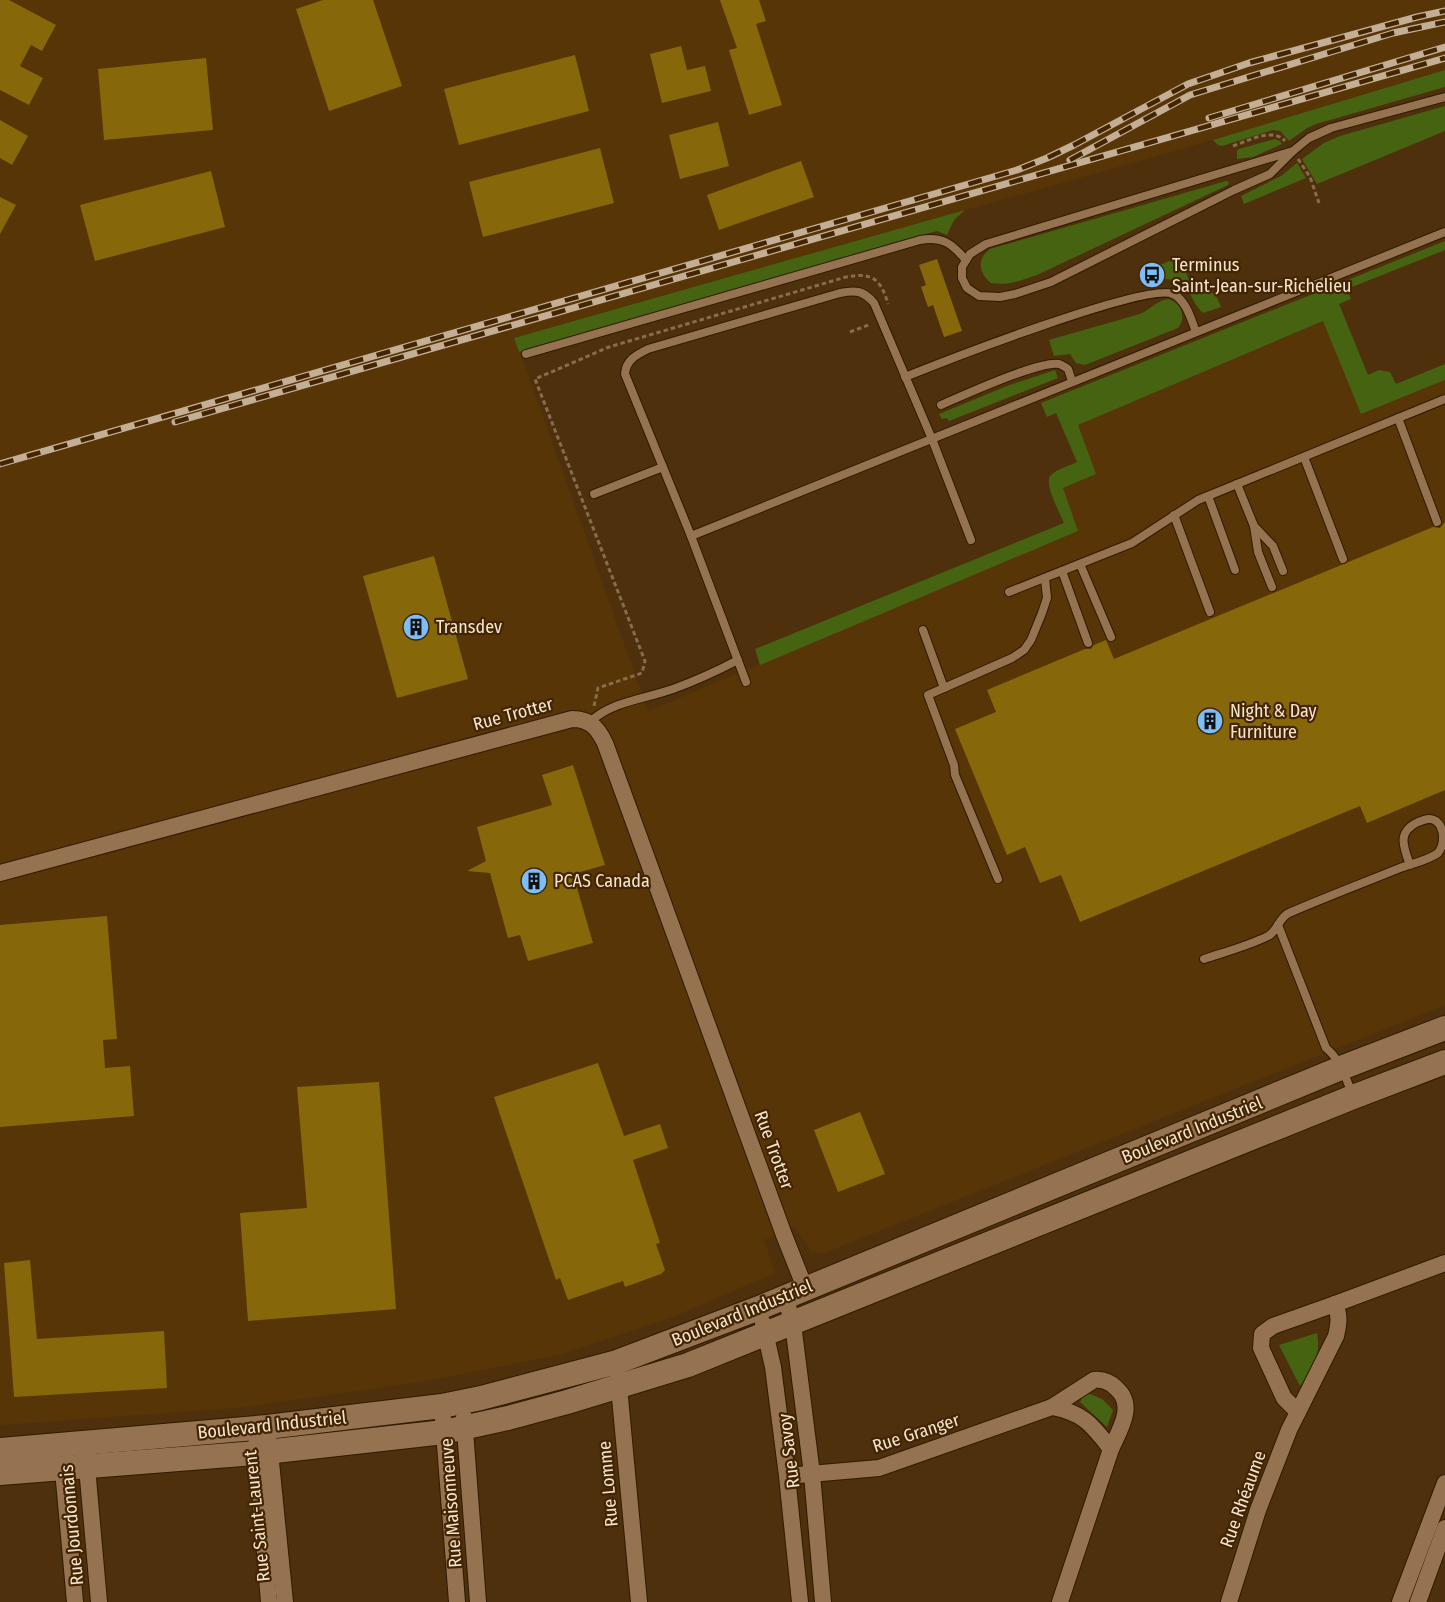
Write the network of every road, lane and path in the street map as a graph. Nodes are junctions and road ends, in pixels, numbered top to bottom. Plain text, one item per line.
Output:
1 (1445, 98) edge
2 (1293, 151) junction
3 (1445, 232) edge
4 (966, 260) junction
5 (881, 320) junction
6 (850, 332) dead end
7 (1196, 332) junction
8 (526, 354) dead end
9 (905, 376) junction
10 (1072, 381) junction
11 (1445, 399) edge
12 (941, 405) dead end
13 (1398, 418) junction
14 (932, 439) junction
15 (1304, 457) junction
16 (663, 467) junction
17 (1237, 484) junction
18 (594, 494) dead end
19 (1208, 496) junction
20 (1174, 515) junction
21 (1437, 522) dead end
22 (1254, 526) junction
23 (691, 536) junction
24 (971, 540) dead end
25 (1343, 559) dead end
26 (1080, 564) junction
27 (1235, 570) dead end
28 (1062, 571) junction
29 (1283, 571) dead end
30 (1045, 578) junction
31 (1272, 587) dead end
32 (1009, 592) dead end
33 (1210, 612) dead end
34 (923, 630) dead end
35 (1111, 637) dead end
36 (1088, 643) dead end
37 (738, 660) junction
38 (746, 682) dead end
39 (944, 688) junction
40 (590, 722) junction
41 (1410, 865) junction
42 (0, 873) edge
43 (998, 879) dead end
44 (1278, 925) junction
45 (1204, 959) dead end
46 (1445, 1028) edge
47 (1445, 1062) edge
48 (1341, 1068) junction
49 (1353, 1097) junction
50 (1445, 1263) edge
51 (795, 1292) junction
52 (1335, 1304) junction
53 (759, 1308) junction
54 (793, 1324) junction
55 (765, 1333) junction
56 (616, 1362) junction
57 (619, 1387) junction
58 (452, 1404) junction
59 (1052, 1407) junction
60 (1298, 1412) junction
61 (261, 1427) junction
62 (454, 1430) junction
63 (1111, 1449) junction
64 (0, 1450) edge
65 (263, 1452) junction
66 (85, 1455) junction
67 (62, 1457) junction
68 (0, 1473) edge
69 (812, 1474) junction
70 (787, 1476) junction
71 (1445, 1483) edge
72 (1445, 1528) edge
73 (75, 1602) edge
74 (99, 1602) edge
75 (269, 1602) edge
76 (285, 1602) edge
77 (457, 1602) edge
78 (478, 1602) edge
79 (639, 1602) edge
80 (800, 1602) edge
81 (823, 1602) edge
82 (1060, 1602) edge
83 (1229, 1602) edge
84 (1400, 1602) edge
85 (1418, 1602) edge

1 - 2 lane
2 - 4 lane
2 - 4 lane
3 - 7 lane
4 - 8 lane
5 - 6 path
5 - 9 lane
5 - 16 lane
7 - 9 lane
7 - 10 lane
9 - 14 lane
10 - 12 lane
10 - 14 lane
11 - 13 lane
13 - 15 lane
13 - 21 lane
14 - 23 lane
14 - 24 lane
15 - 17 lane
15 - 25 lane
16 - 18 lane
16 - 23 lane
17 - 19 lane
17 - 22 lane
19 - 20 lane
19 - 27 lane
20 - 26 lane
20 - 33 lane
22 - 29 lane
22 - 31 lane
23 - 37 lane
26 - 28 lane
26 - 35 lane
28 - 30 lane
28 - 36 lane
30 - 32 lane
30 - 39 lane
34 - 39 lane
37 - 38 lane
37 - 40 lane
39 - 43 lane
40 - 42 street, Rue Trotter
40 - 51 street, Rue Trotter
41 - 41 lane
41 - 44 lane
44 - 45 lane
44 - 48 lane
46 - 48 street, Boulevard Industriel
47 - 49 street, Boulevard Industriel
48 - 49 lane
48 - 51 street, Boulevard Industriel
49 - 54 street, Boulevard Industriel
50 - 52 street
51 - 53 street, Boulevard Industriel
51 - 54 street, Rue Savoy
52 - 60 street, Rue Rhéaume
52 - 60 street
53 - 55 street, Rue Savoy
53 - 56 street, Boulevard Industriel
54 - 55 street, Boulevard Industriel
54 - 69 street, Rue Savoy
55 - 57 street, Boulevard Industriel
55 - 70 street, Rue Savoy
56 - 57 street, Rue Lomme
56 - 58 street, Boulevard Industriel
57 - 62 street, Boulevard Industriel
57 - 79 street, Rue Lomme
58 - 61 street, Boulevard Industriel
58 - 62 street, Rue Maisonneuve
59 - 63 street
59 - 63 street, Rue Granger
59 - 69 street, Rue Granger
60 - 83 street, Rue Rhéaume
61 - 65 street, Rue Saint-Laurent
61 - 66 street, Boulevard Industriel
62 - 65 street, Boulevard Industriel
62 - 77 street, Rue Maisonneuve
62 - 78 street, Rue Maisonneuve
63 - 82 street, Rue Granger
64 - 67 street, Boulevard Industriel
65 - 66 street, Boulevard Industriel
65 - 75 street, Rue Saint-Laurent
65 - 76 street, Rue Saint-Laurent
66 - 67 street, Boulevard Industriel
66 - 74 street, Rue Jourdonnais
67 - 68 street, Boulevard Industriel
67 - 73 street, Rue Jourdonnais
69 - 70 street, Rue Granger
69 - 81 street, Rue Savoy
70 - 80 street, Rue Savoy
71 - 84 street
72 - 85 street

